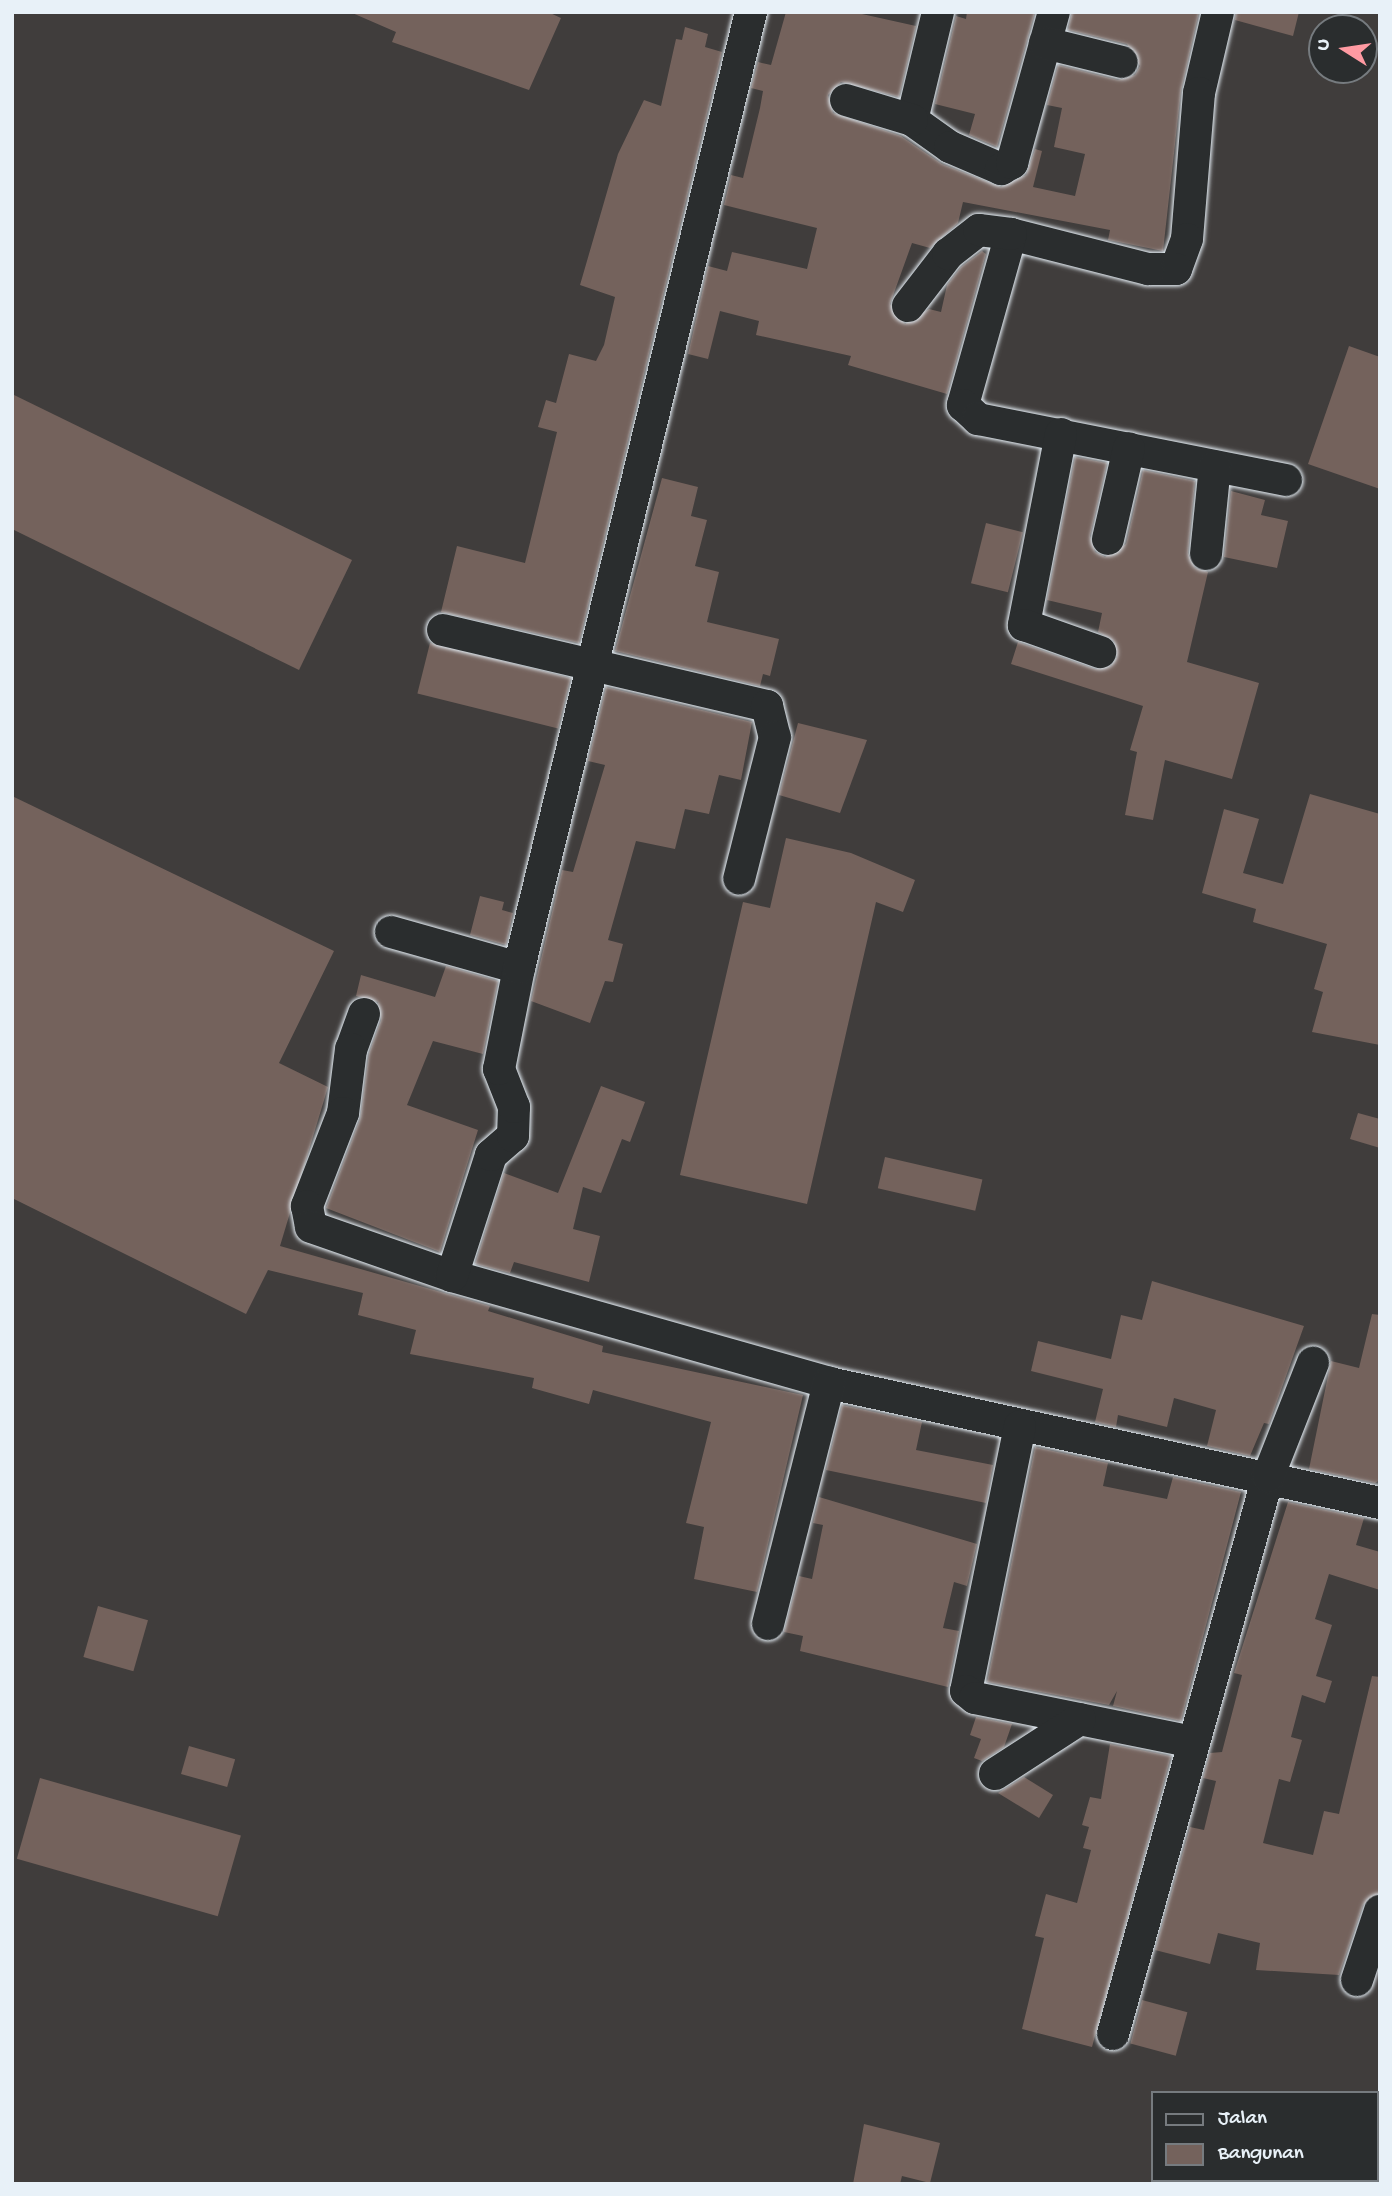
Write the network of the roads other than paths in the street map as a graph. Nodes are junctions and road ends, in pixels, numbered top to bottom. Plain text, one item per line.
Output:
1 (751, 12) edge
2 (938, 12) edge
3 (1054, 12) edge
4 (1218, 12) edge
5 (1045, 43) junction
6 (1122, 62) dead end
7 (846, 100) dead end
8 (912, 120) junction
9 (1011, 234) junction
10 (908, 306) dead end
11 (1061, 435) junction
12 (1129, 448) junction
13 (1215, 466) junction
14 (1286, 480) dead end
15 (1108, 539) dead end
16 (1206, 554) dead end
17 (443, 630) dead end
18 (1100, 652) dead end
19 (593, 664) junction
20 (739, 879) dead end
21 (391, 932) dead end
22 (519, 968) junction
23 (365, 1014) dead end
24 (452, 1276) junction
25 (1313, 1363) dead end
26 (829, 1383) junction
27 (1020, 1426) junction
28 (1268, 1477) junction
29 (1380, 1503) edge
30 (768, 1624) dead end
31 (1080, 1719) junction
32 (1193, 1742) junction
33 (995, 1774) dead end
34 (1380, 1912) edge
35 (1357, 1980) dead end
36 (1113, 2034) dead end

1 - 19 street
2 - 8 street
3 - 5 street
4 - 9 street
5 - 6 street
5 - 8 street
7 - 8 street
9 - 10 street
9 - 11 street
11 - 12 street
11 - 18 street
12 - 13 street
12 - 15 street
13 - 14 street
13 - 16 street
17 - 19 street
19 - 20 street
19 - 22 street
21 - 22 street
22 - 24 street
23 - 24 street
24 - 26 street
25 - 28 street
26 - 27 street
26 - 30 street
27 - 28 street
27 - 31 street
28 - 29 street
28 - 32 street
31 - 32 street
31 - 33 street
32 - 36 street
34 - 35 street

